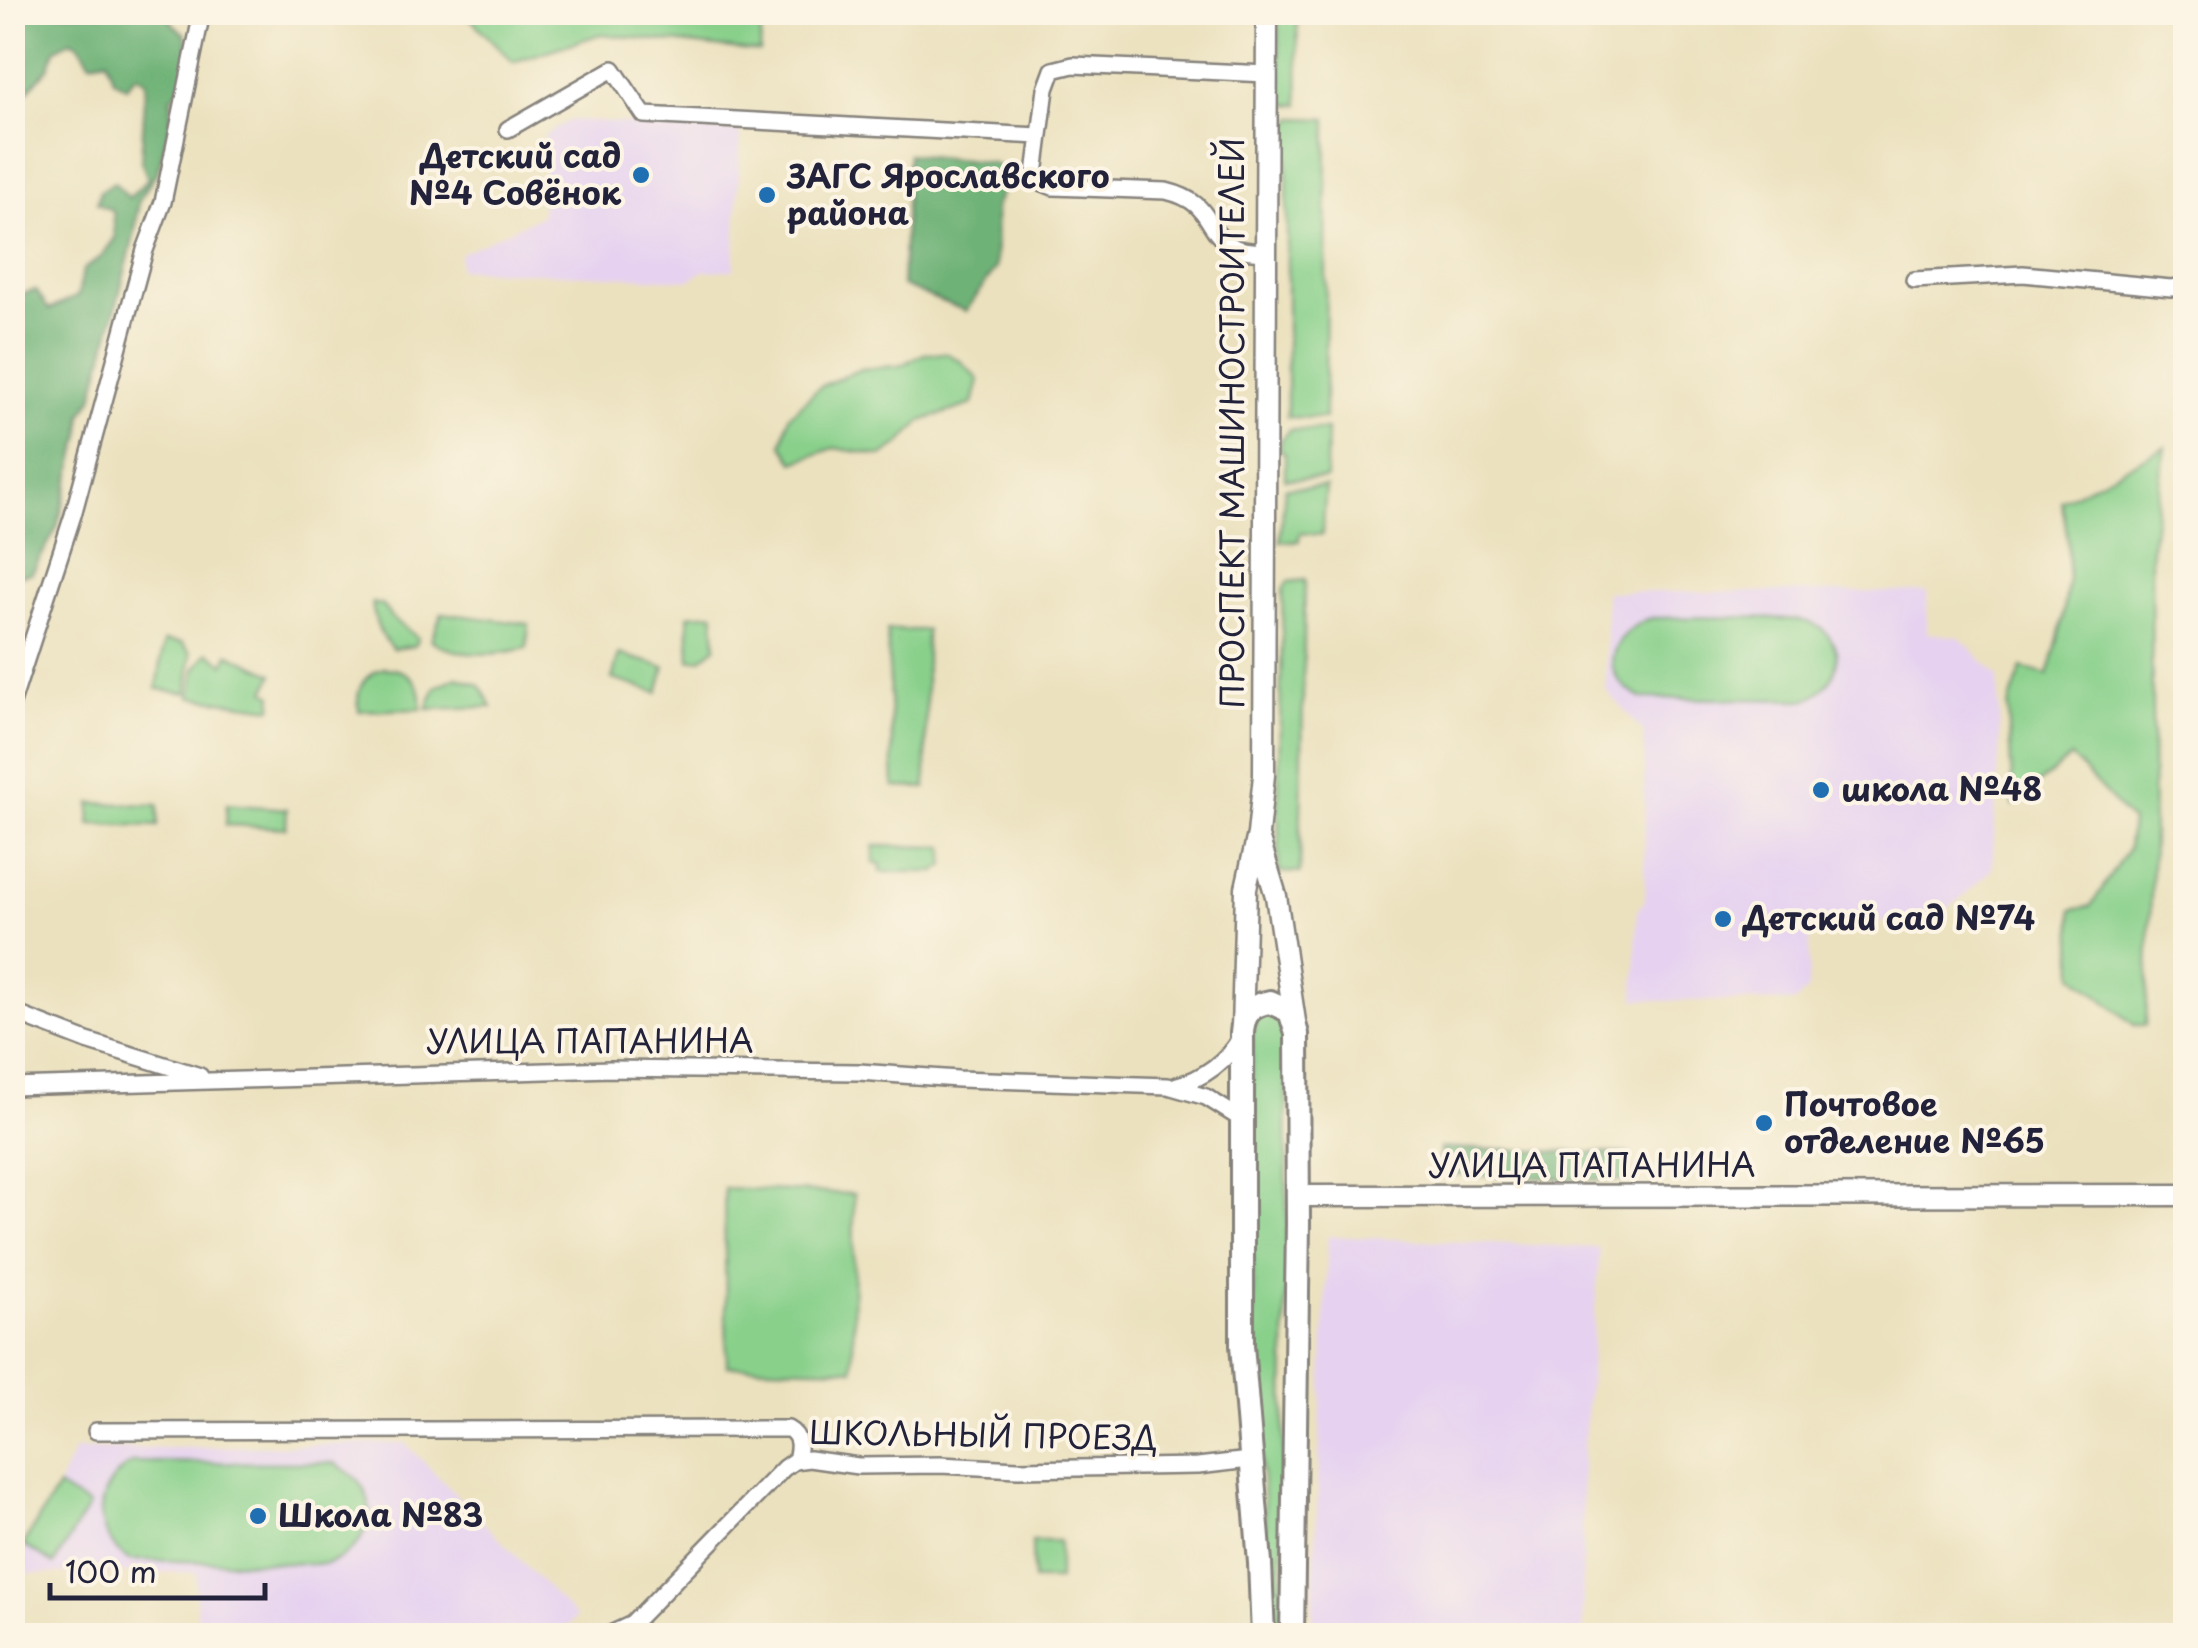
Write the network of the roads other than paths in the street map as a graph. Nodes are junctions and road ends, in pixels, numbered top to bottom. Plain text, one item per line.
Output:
1 (1266, 12) edge
2 (201, 18) dead end
3 (1267, 74) junction
4 (508, 129) dead end
5 (1040, 136) junction
6 (1267, 252) junction
7 (1914, 280) dead end
8 (2186, 286) edge
9 (12, 702) edge
10 (1258, 834) junction
11 (12, 1012) edge
12 (1296, 1028) junction
13 (1242, 1033) junction
14 (214, 1080) junction
15 (1168, 1086) junction
16 (12, 1087) edge
17 (1242, 1120) junction
18 (2186, 1195) edge
19 (1298, 1196) junction
20 (96, 1431) dead end
21 (796, 1460) junction
22 (1249, 1460) junction
23 (1260, 1563) junction
24 (1293, 1566) junction
25 (606, 1636) edge
26 (1262, 1636) edge
27 (1292, 1636) edge

1 - 3 street, ПРОСПЕКТ МАШИНОСТРОИТЕЛЕЙ
2 - 9 street
3 - 5 street
3 - 6 street, ПРОСПЕКТ МАШИНОСТРОИТЕЛЕЙ
4 - 5 street
5 - 6 street
6 - 10 street, ПРОСПЕКТ МАШИНОСТРОИТЕЛЕЙ
7 - 8 street
10 - 12 street, ПРОСПЕКТ МАШИНОСТРОИТЕЛЕЙ
10 - 13 street, ПРОСПЕКТ МАШИНОСТРОИТЕЛЕЙ
11 - 14 street
12 - 13 main road
12 - 19 main road, ПРОСПЕКТ МАШИНОСТРОИТЕЛЕЙ
13 - 15 street, УЛИЦА ПАПАНИНА
13 - 17 main road, ПРОСПЕКТ МАШИНОСТРОИТЕЛЕЙ
14 - 15 street, УЛИЦА ПАПАНИНА
14 - 16 street, УЛИЦА ПАПАНИНА
15 - 17 street, УЛИЦА ПАПАНИНА
17 - 22 main road, ПРОСПЕКТ МАШИНОСТРОИТЕЛЕЙ
18 - 19 street, УЛИЦА ПАПАНИНА
19 - 24 main road, ПРОСПЕКТ МАШИНОСТРОИТЕЛЕЙ
20 - 21 street
21 - 22 street, ШКОЛЬНЫЙ ПРОЕЗД
21 - 25 street, ШКОЛЬНЫЙ ПРОЕЗД
22 - 23 main road, ПРОСПЕКТ МАШИНОСТРОИТЕЛЕЙ
23 - 24 main road
23 - 26 main road, ПРОСПЕКТ МАШИНОСТРОИТЕЛЕЙ
24 - 27 main road, ПРОСПЕКТ МАШИНОСТРОИТЕЛЕЙ

